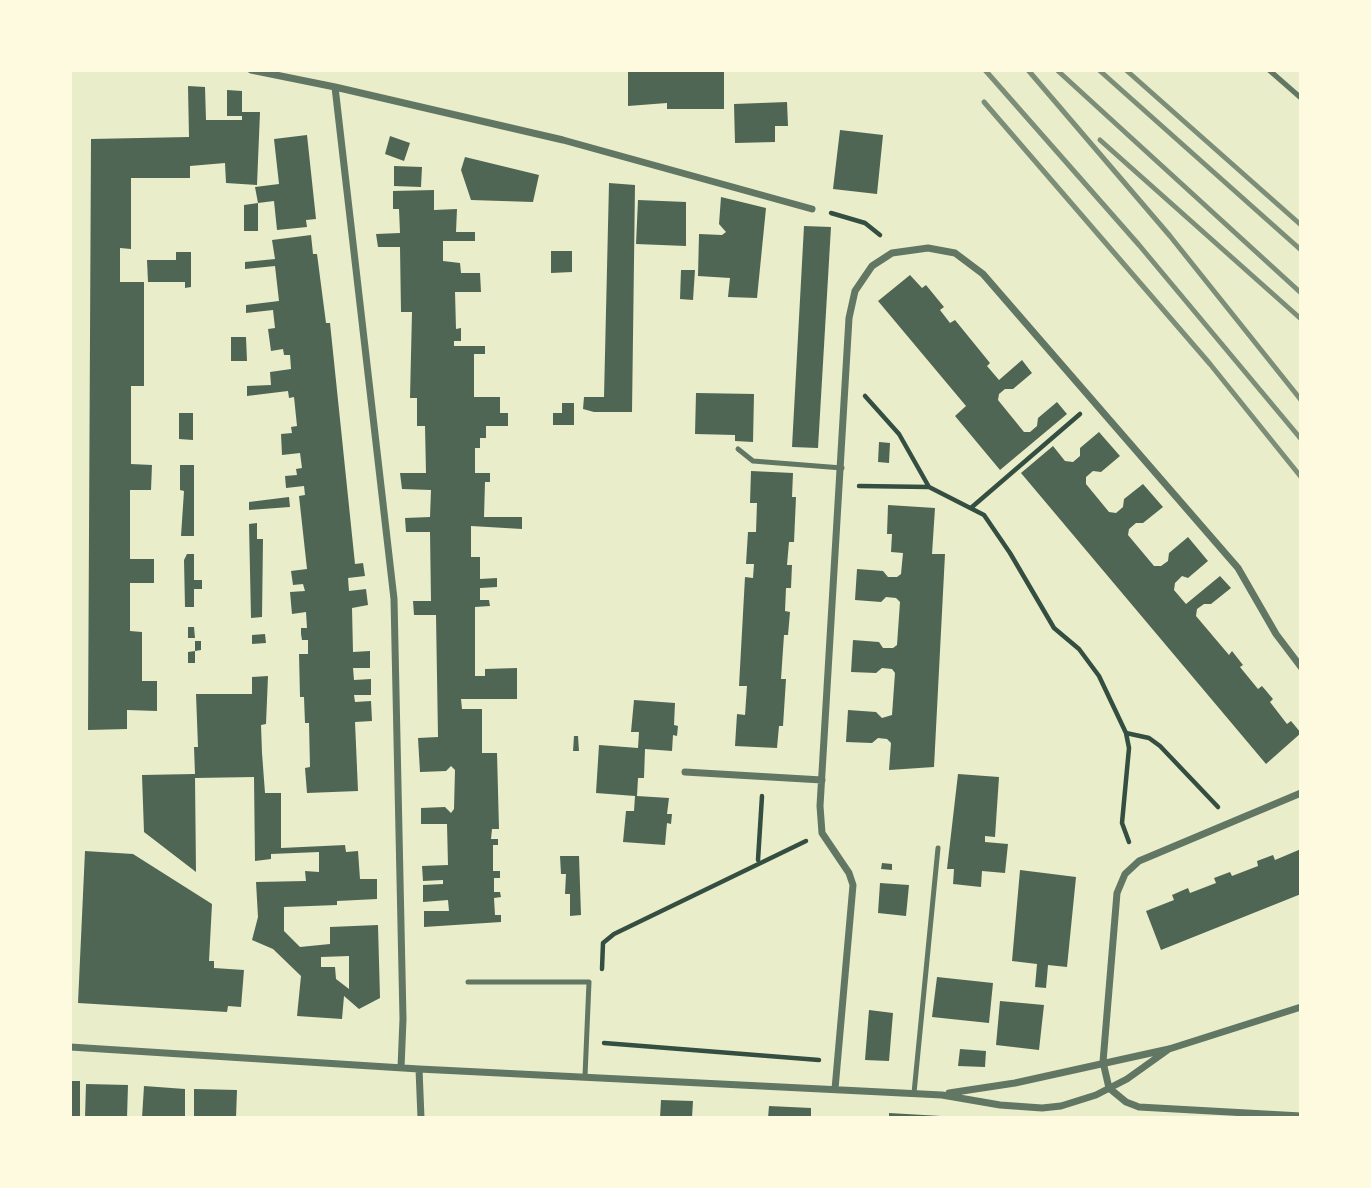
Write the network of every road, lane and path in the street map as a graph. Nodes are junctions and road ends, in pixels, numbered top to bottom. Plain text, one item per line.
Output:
1 (251, 70) edge
2 (1269, 70) edge
3 (335, 87) junction
4 (1301, 98) edge
5 (812, 209) joint
6 (892, 253) junction
7 (845, 396) junction
8 (1095, 401) junction
9 (738, 449) dead end
10 (842, 468) junction
11 (840, 486) junction
12 (929, 487) junction
13 (972, 507) junction
14 (1301, 667) edge
15 (1126, 733) junction
16 (685, 772) dead end
17 (763, 777) junction
18 (822, 780) junction
19 (1301, 793) edge
20 (1224, 824) junction
21 (822, 833) junction
22 (938, 848) dead end
23 (758, 861) junction
24 (1139, 861) junction
25 (602, 980) dead end
26 (468, 982) dead end
27 (1301, 1007) edge
28 (601, 1036) dead end
29 (586, 1042) junction
30 (601, 1043) junction
31 (70, 1047) edge
32 (1168, 1049) junction
33 (837, 1061) junction
34 (1103, 1062) junction
35 (401, 1068) junction
36 (419, 1069) junction
37 (585, 1076) junction
38 (1109, 1088) junction
39 (835, 1089) junction
40 (914, 1093) junction
41 (942, 1094) junction
42 (1280, 1116) edge
43 (1301, 1116) edge
44 (421, 1118) edge

1 - 3 street
2 - 4 lane
3 - 5 street
3 - 35 street
5 - 6 path
6 - 7 street
6 - 8 street
7 - 10 street
7 - 12 path
8 - 13 path
8 - 14 street
9 - 10 lane
10 - 11 street
11 - 12 path
11 - 18 street
12 - 13 path
13 - 15 path
15 - 20 path
15 - 24 path
16 - 17 street
17 - 18 street
17 - 23 path
18 - 21 street
19 - 20 street
20 - 24 street
21 - 23 path
21 - 33 street
22 - 40 lane
23 - 25 path
24 - 34 street
26 - 29 lane
27 - 32 street
28 - 30 path
29 - 30 path
29 - 37 lane
30 - 33 path
31 - 35 street
32 - 34 street
32 - 38 street
33 - 39 street
34 - 38 street
34 - 41 street
35 - 36 street
36 - 37 street
36 - 44 street
37 - 39 street
38 - 41 street
38 - 42 street
39 - 40 street
40 - 41 street
42 - 43 street

